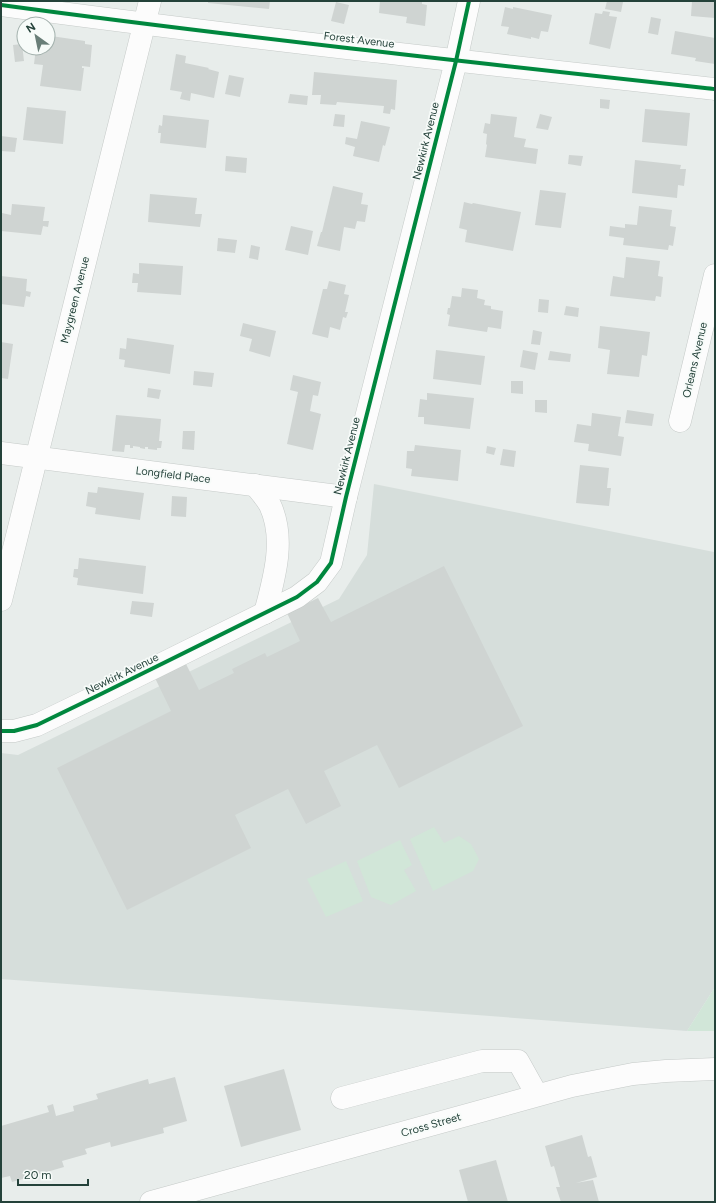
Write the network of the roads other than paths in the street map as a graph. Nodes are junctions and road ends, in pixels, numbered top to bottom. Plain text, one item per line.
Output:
1 (150, 1) edge
2 (469, 1) edge
3 (1, 5) edge
4 (144, 24) junction
5 (456, 61) junction
6 (715, 89) edge
7 (715, 275) edge
8 (680, 421) dead end
9 (1, 453) edge
10 (36, 457) junction
11 (255, 485) junction
12 (346, 497) junction
13 (1, 600) edge
14 (265, 613) junction
15 (7, 731) edge
16 (715, 1069) edge
17 (537, 1096) junction
18 (342, 1098) dead end
19 (151, 1202) edge

1 - 4 street, Maygreen Avenue
2 - 5 street, Newkirk Avenue
3 - 4 street, Forest Avenue
4 - 5 street, Forest Avenue
4 - 10 street, Maygreen Avenue
5 - 6 street, Forest Avenue
5 - 12 street, Newkirk Avenue
7 - 8 street, Orleans Avenue
9 - 10 street, Longfield Place
10 - 11 street, Longfield Place
10 - 13 street, Maygreen Avenue
11 - 12 street, Longfield Place
11 - 14 street
12 - 14 street, Newkirk Avenue
14 - 15 street, Newkirk Avenue
16 - 17 street, Cross Street
17 - 18 street
17 - 19 street, Cross Street

